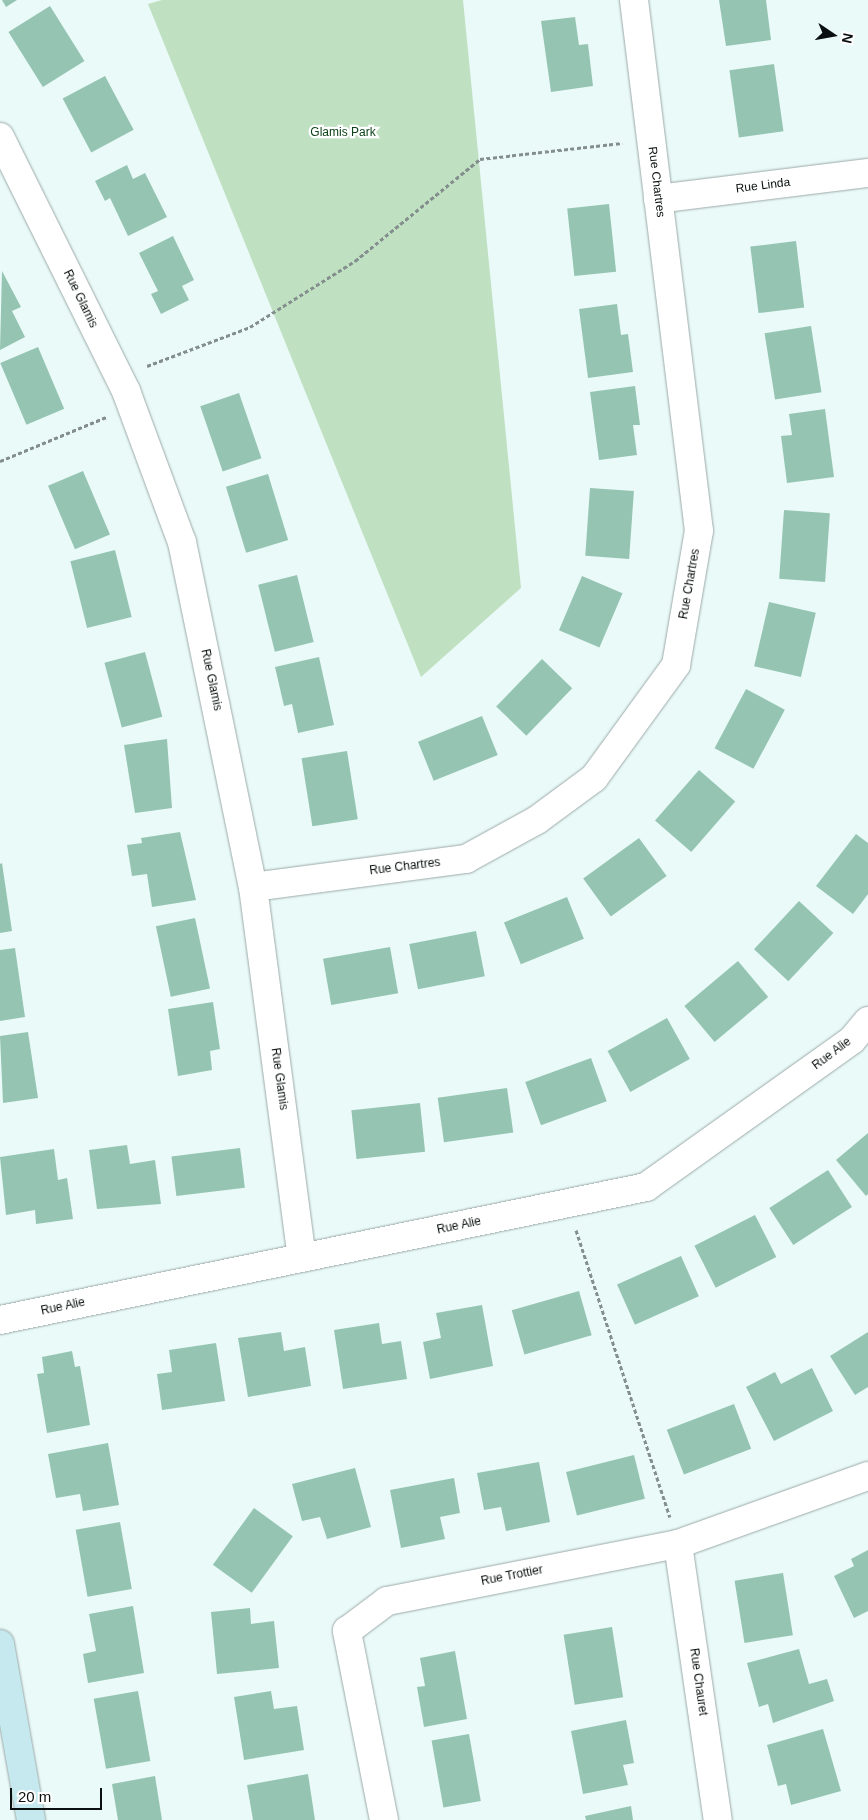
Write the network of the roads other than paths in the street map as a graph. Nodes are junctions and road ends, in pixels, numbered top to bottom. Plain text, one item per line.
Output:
1 (634, 0) edge
2 (0, 137) edge
3 (868, 173) edge
4 (658, 199) junction
5 (253, 887) junction
6 (868, 1021) edge
7 (302, 1258) junction
8 (0, 1320) edge
9 (868, 1476) edge
10 (678, 1544) junction
11 (0, 1644) edge
12 (7, 1731) edge
13 (31, 1820) edge
14 (384, 1820) edge
15 (718, 1820) edge

1 - 4 street, Rue Chartres
2 - 5 street, Rue Glamis
3 - 4 street, Rue Linda
4 - 5 street, Rue Chartres
5 - 7 street, Rue Glamis
6 - 7 street, Rue Alie
7 - 8 street, Rue Alie
9 - 10 street, Rue Trottier
10 - 14 street, Rue Trottier
10 - 15 street, Rue Chauret
11 - 12 street
12 - 13 street

